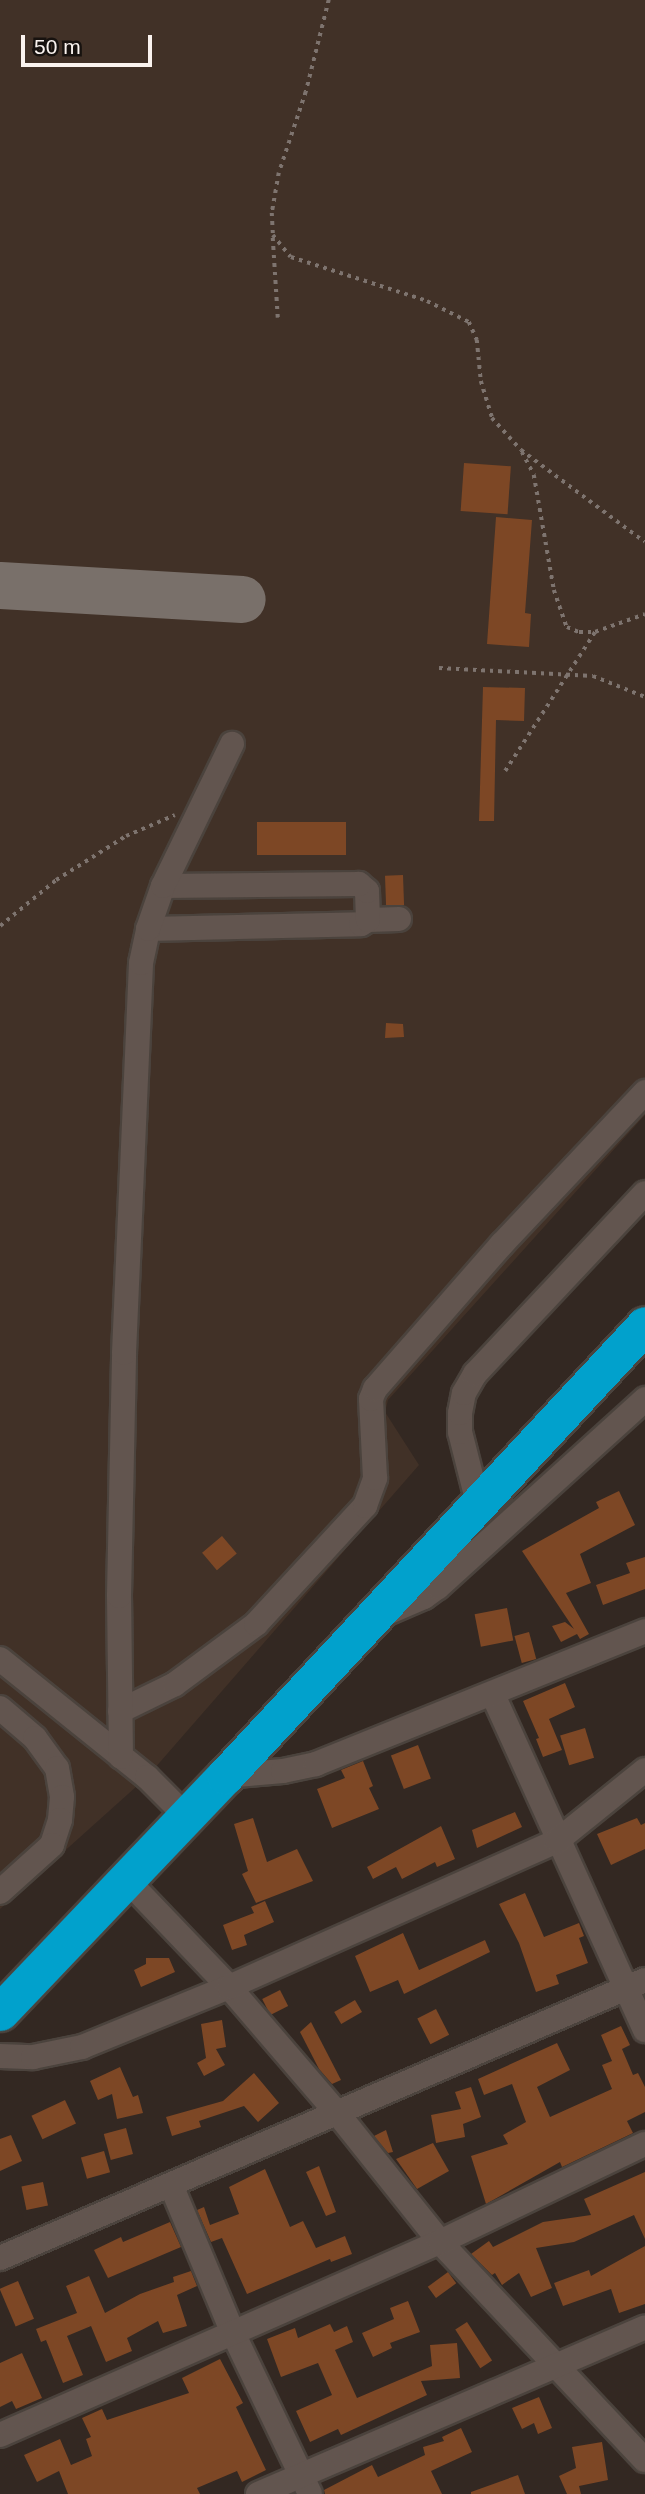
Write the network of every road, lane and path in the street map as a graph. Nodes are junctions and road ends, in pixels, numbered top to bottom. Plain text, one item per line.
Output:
1 (329, 0) edge
2 (273, 236) junction
3 (278, 318) dead end
4 (521, 450) junction
5 (645, 542) edge
6 (645, 614) edge
7 (595, 632) junction
8 (439, 667) dead end
9 (566, 676) junction
10 (645, 697) edge
11 (232, 744) dead end
12 (505, 771) dead end
13 (203, 803) junction
14 (163, 886) junction
15 (398, 919) dead end
16 (368, 920) junction
17 (0, 926) edge
18 (148, 929) junction
19 (645, 1092) edge
20 (645, 1193) edge
21 (645, 1325) edge
22 (641, 1413) edge
23 (478, 1503) junction
24 (367, 1622) junction
25 (645, 1631) edge
26 (0, 1659) edge
27 (493, 1695) junction
28 (0, 1708) edge
29 (120, 1711) junction
30 (121, 1757) junction
31 (645, 1770) edge
32 (225, 1776) junction
33 (186, 1816) junction
34 (557, 1841) junction
35 (125, 1878) junction
36 (0, 1892) edge
37 (635, 1984) edge
38 (229, 1987) junction
39 (0, 2012) edge
40 (645, 2031) edge
41 (0, 2056) edge
42 (338, 2114) junction
43 (645, 2144) edge
44 (170, 2185) junction
45 (440, 2242) junction
46 (0, 2258) edge
47 (645, 2327) edge
48 (233, 2333) junction
49 (555, 2364) junction
50 (0, 2435) edge
51 (645, 2460) edge
52 (305, 2484) edge
53 (258, 2494) edge

1 - 2 path
2 - 3 path
2 - 4 path
4 - 5 path
4 - 7 path
6 - 7 path
7 - 9 path
8 - 9 path
9 - 10 path
9 - 12 path
11 - 13 street
13 - 14 street
13 - 17 path
14 - 16 street
14 - 18 street
15 - 16 street
16 - 18 street
18 - 29 street
19 - 29 street
20 - 23 street
21 - 23 highway
22 - 24 street
23 - 24 highway
24 - 32 highway
25 - 27 street
26 - 30 street
27 - 32 street
27 - 34 street
28 - 36 street
29 - 30 street
30 - 33 street
31 - 34 street
32 - 33 highway
33 - 35 highway
34 - 37 street
34 - 38 street
35 - 38 street
35 - 39 highway
37 - 40 street
37 - 42 street
38 - 41 street
38 - 42 street
42 - 44 street
42 - 45 street
43 - 45 street
44 - 46 street
44 - 48 street
45 - 48 street
45 - 49 street
47 - 49 street
48 - 50 street
48 - 52 street
49 - 51 street
49 - 52 street
52 - 53 street

